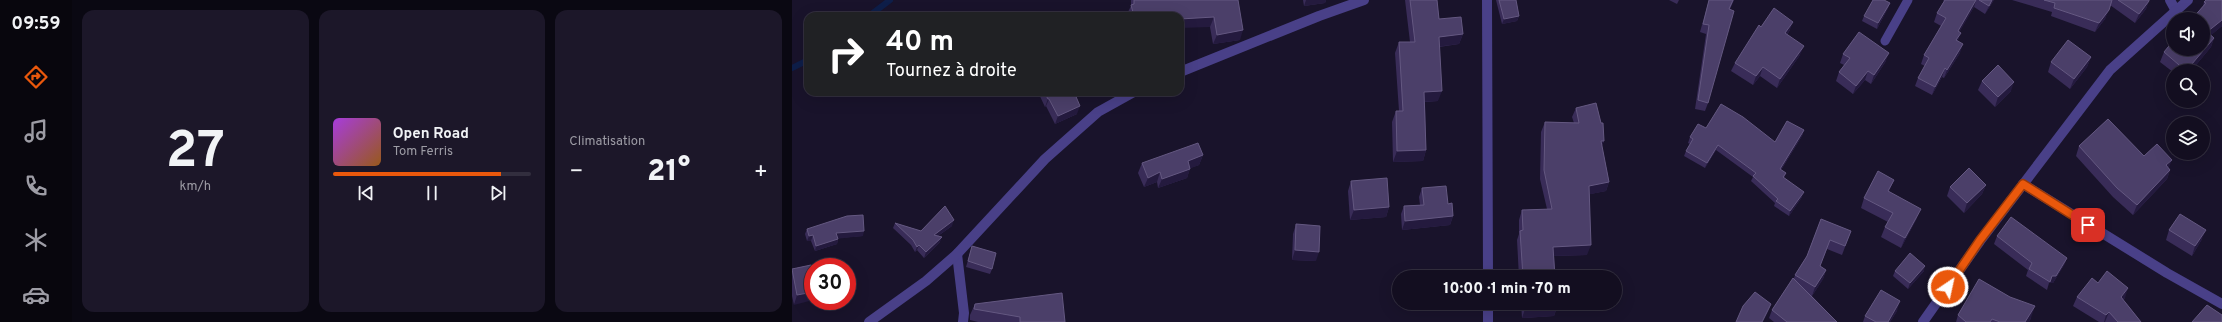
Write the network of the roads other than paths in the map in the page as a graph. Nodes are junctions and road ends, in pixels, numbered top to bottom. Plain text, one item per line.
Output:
1 (1364, 0) edge
2 (1487, 0) edge
3 (1908, 0) edge
4 (2170, 0) edge
5 (2188, 0) edge
6 (2176, 11) junction
7 (1885, 41) dead end
8 (1184, 70) edge
9 (1127, 96) edge
10 (2023, 184) junction
11 (957, 254) junction
12 (1488, 270) edge
13 (2222, 304) edge
14 (1488, 310) edge
15 (869, 322) edge
16 (963, 322) edge
17 (1488, 322) edge
18 (1924, 322) edge

1 - 8 street
2 - 12 street
3 - 7 lane
4 - 6 street
5 - 6 street
6 - 10 street
9 - 11 street
10 - 13 street
10 - 18 street
11 - 15 street
11 - 16 street
14 - 17 street

